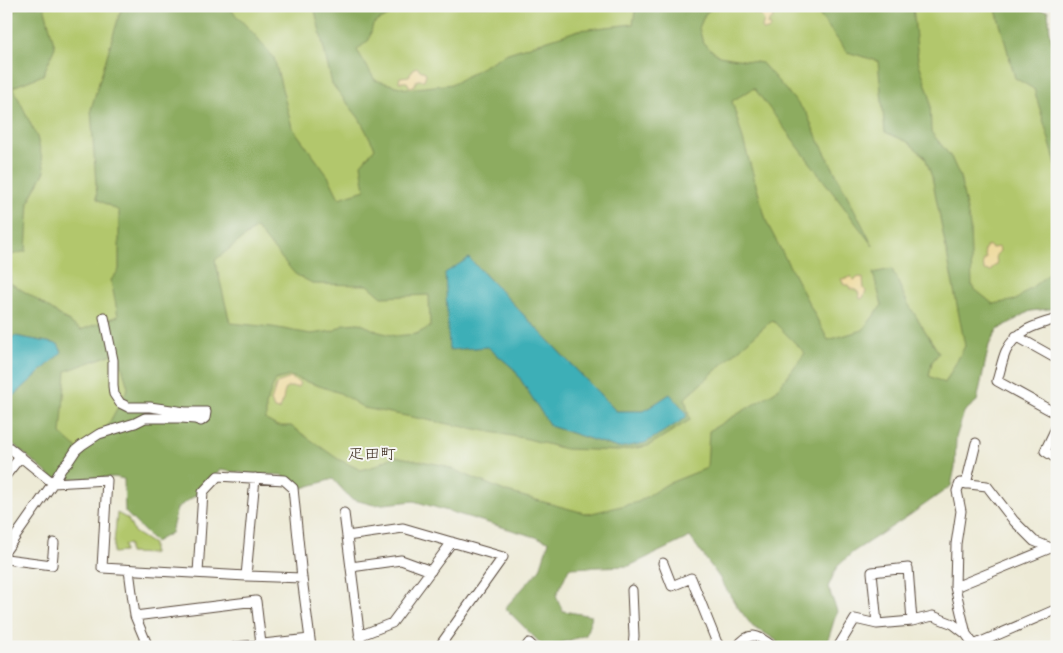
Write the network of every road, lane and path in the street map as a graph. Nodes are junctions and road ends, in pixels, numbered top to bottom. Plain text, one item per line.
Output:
1 (1056, 6) edge
2 (1057, 19) edge
3 (104, 317) dead end
4 (1057, 319) edge
5 (1016, 336) junction
6 (1057, 359) edge
7 (1057, 414) edge
8 (1057, 426) edge
9 (976, 443) dead end
10 (6, 445) edge
11 (21, 456) junction
12 (1057, 459) edge
13 (6, 476) edge
14 (255, 478) junction
15 (53, 484) junction
16 (966, 484) junction
17 (344, 513) dead end
18 (347, 536) junction
19 (452, 542) junction
20 (54, 543) dead end
21 (1055, 546) edge
22 (6, 550) edge
23 (6, 558) edge
24 (663, 563) dead end
25 (351, 568) junction
26 (129, 570) junction
27 (431, 571) junction
28 (198, 573) junction
29 (246, 576) junction
30 (302, 578) junction
31 (955, 587) junction
32 (632, 590) dead end
33 (1057, 609) edge
34 (136, 616) junction
35 (912, 620) junction
36 (877, 624) junction
37 (966, 634) junction
38 (359, 636) junction
39 (311, 643) edge
40 (261, 644) junction
41 (631, 646) edge
42 (974, 646) edge
43 (148, 647) edge
44 (236, 647) edge
45 (361, 647) edge
46 (439, 647) edge
47 (526, 647) edge
48 (533, 647) edge
49 (721, 647) edge
50 (737, 647) edge
51 (773, 647) edge
52 (838, 647) edge

1 - 2 street
3 - 15 street
4 - 5 street
5 - 6 street
5 - 7 street
8 - 12 street
9 - 16 street
10 - 11 street
11 - 13 street
11 - 15 street
14 - 28 street
14 - 29 street
14 - 30 street
15 - 22 street
15 - 26 street
16 - 21 street
16 - 31 street
17 - 18 street
18 - 19 street
18 - 25 street
19 - 27 street
19 - 46 street
20 - 23 street
21 - 31 street
24 - 49 street
25 - 27 street
25 - 38 street
26 - 28 street
26 - 34 street
27 - 38 street
28 - 29 street
29 - 30 street
30 - 39 street
31 - 37 street
32 - 41 street
33 - 42 street
34 - 40 street
34 - 43 street
35 - 36 street
35 - 36 street
35 - 37 street
36 - 52 street
37 - 42 street
38 - 45 street
39 - 40 street
40 - 44 street
47 - 48 street
50 - 51 street

